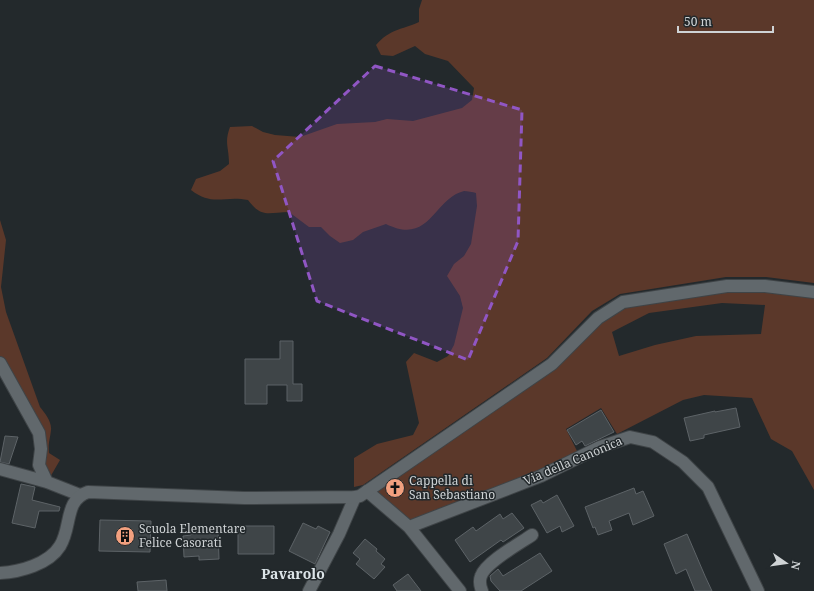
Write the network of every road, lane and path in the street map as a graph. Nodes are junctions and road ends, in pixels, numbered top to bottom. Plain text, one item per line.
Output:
1 (814, 292) edge
2 (0, 363) edge
3 (0, 469) edge
4 (47, 482) junction
5 (368, 492) junction
6 (80, 495) junction
7 (355, 497) junction
8 (409, 527) junction
9 (532, 535) dead end
10 (0, 573) edge
11 (309, 591) edge
12 (460, 591) edge
13 (482, 591) edge
14 (758, 591) edge

1 - 5 street
2 - 4 street
3 - 4 street
4 - 6 street
5 - 7 street
5 - 8 street
6 - 7 street
6 - 10 street
7 - 11 street
8 - 12 street
8 - 14 street, Via della Canonica
9 - 13 street

